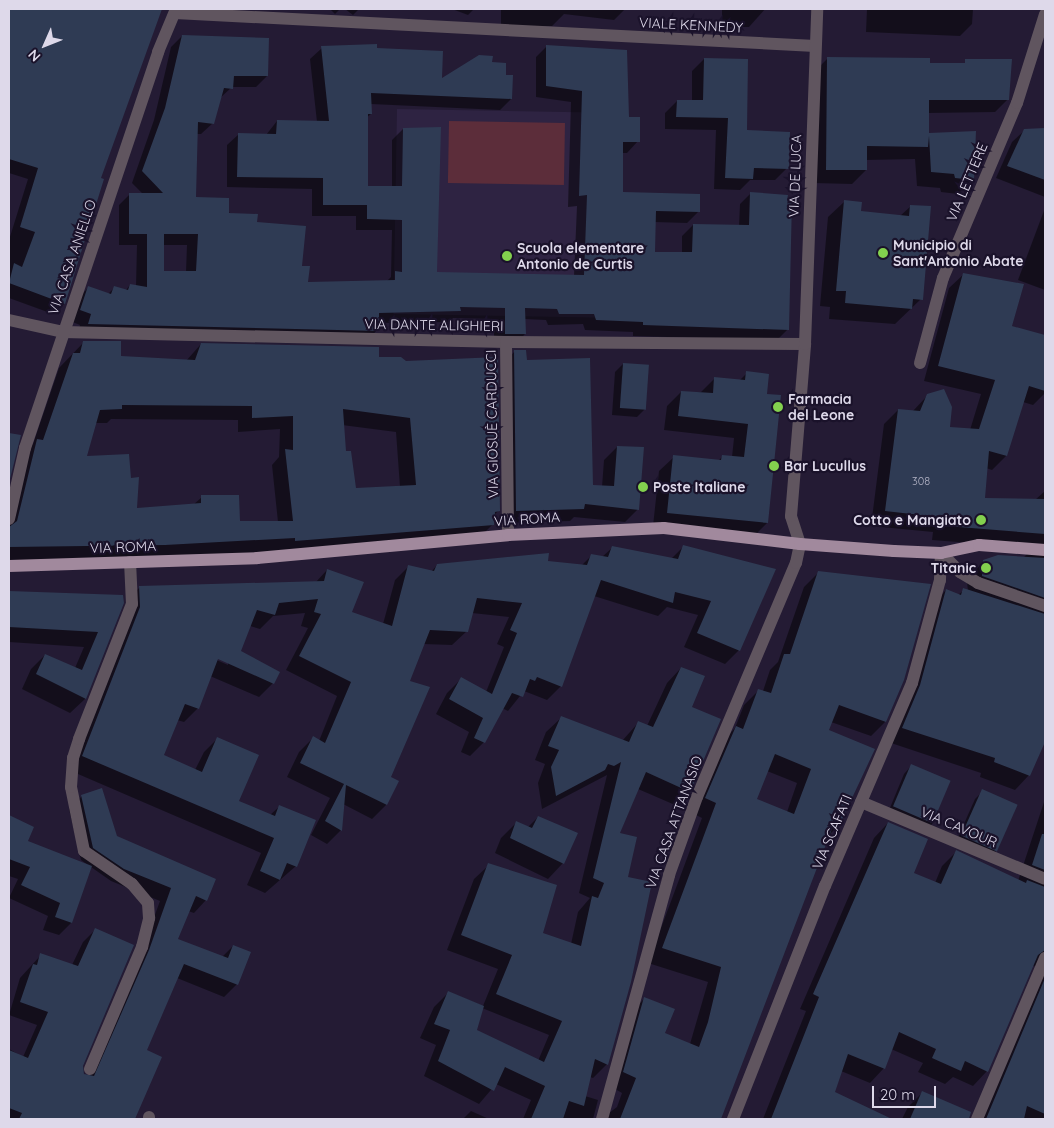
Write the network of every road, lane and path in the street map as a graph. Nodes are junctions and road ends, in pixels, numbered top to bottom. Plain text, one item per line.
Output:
1 (817, 9) edge
2 (176, 11) edge
3 (1045, 14) edge
4 (815, 46) junction
5 (9, 320) edge
6 (63, 332) junction
7 (506, 342) junction
8 (805, 344) junction
9 (920, 363) dead end
10 (9, 520) edge
11 (508, 535) junction
12 (800, 544) junction
13 (1045, 550) edge
14 (941, 553) junction
15 (130, 562) junction
16 (9, 566) edge
17 (1045, 606) edge
18 (862, 802) junction
19 (1045, 879) edge
20 (1045, 958) edge
21 (90, 1069) dead end
22 (602, 1119) edge
23 (733, 1119) edge
24 (977, 1119) edge

1 - 4 street, VIA DE LUCA
2 - 4 street, VIALE KENNEDY
2 - 6 street, VIA CASA ANIELLO
3 - 9 street, VIA LETTERE
4 - 8 street, VIA DE LUCA
5 - 6 street, VIA DANTE ALIGHIERI
6 - 7 street, VIA DANTE ALIGHIERI
6 - 10 street, VIA CASA ANIELLO
7 - 8 street, VIA DANTE ALIGHIERI
7 - 11 street, VIA GIOSUÈ CARDUCCI
8 - 12 street, VIA DE LUCA
11 - 12 main road, VIA ROMA
11 - 15 main road, VIA ROMA
12 - 14 main road, VIA ROMA
12 - 22 street, VIA CASA ATTANASIO
13 - 14 main road, VIA ROMA
14 - 17 street
14 - 18 street, VIA SCAFATI
15 - 16 main road, VIA ROMA
15 - 21 street
18 - 19 street, VIA CAVOUR
18 - 23 street, VIA SCAFATI
20 - 24 street

